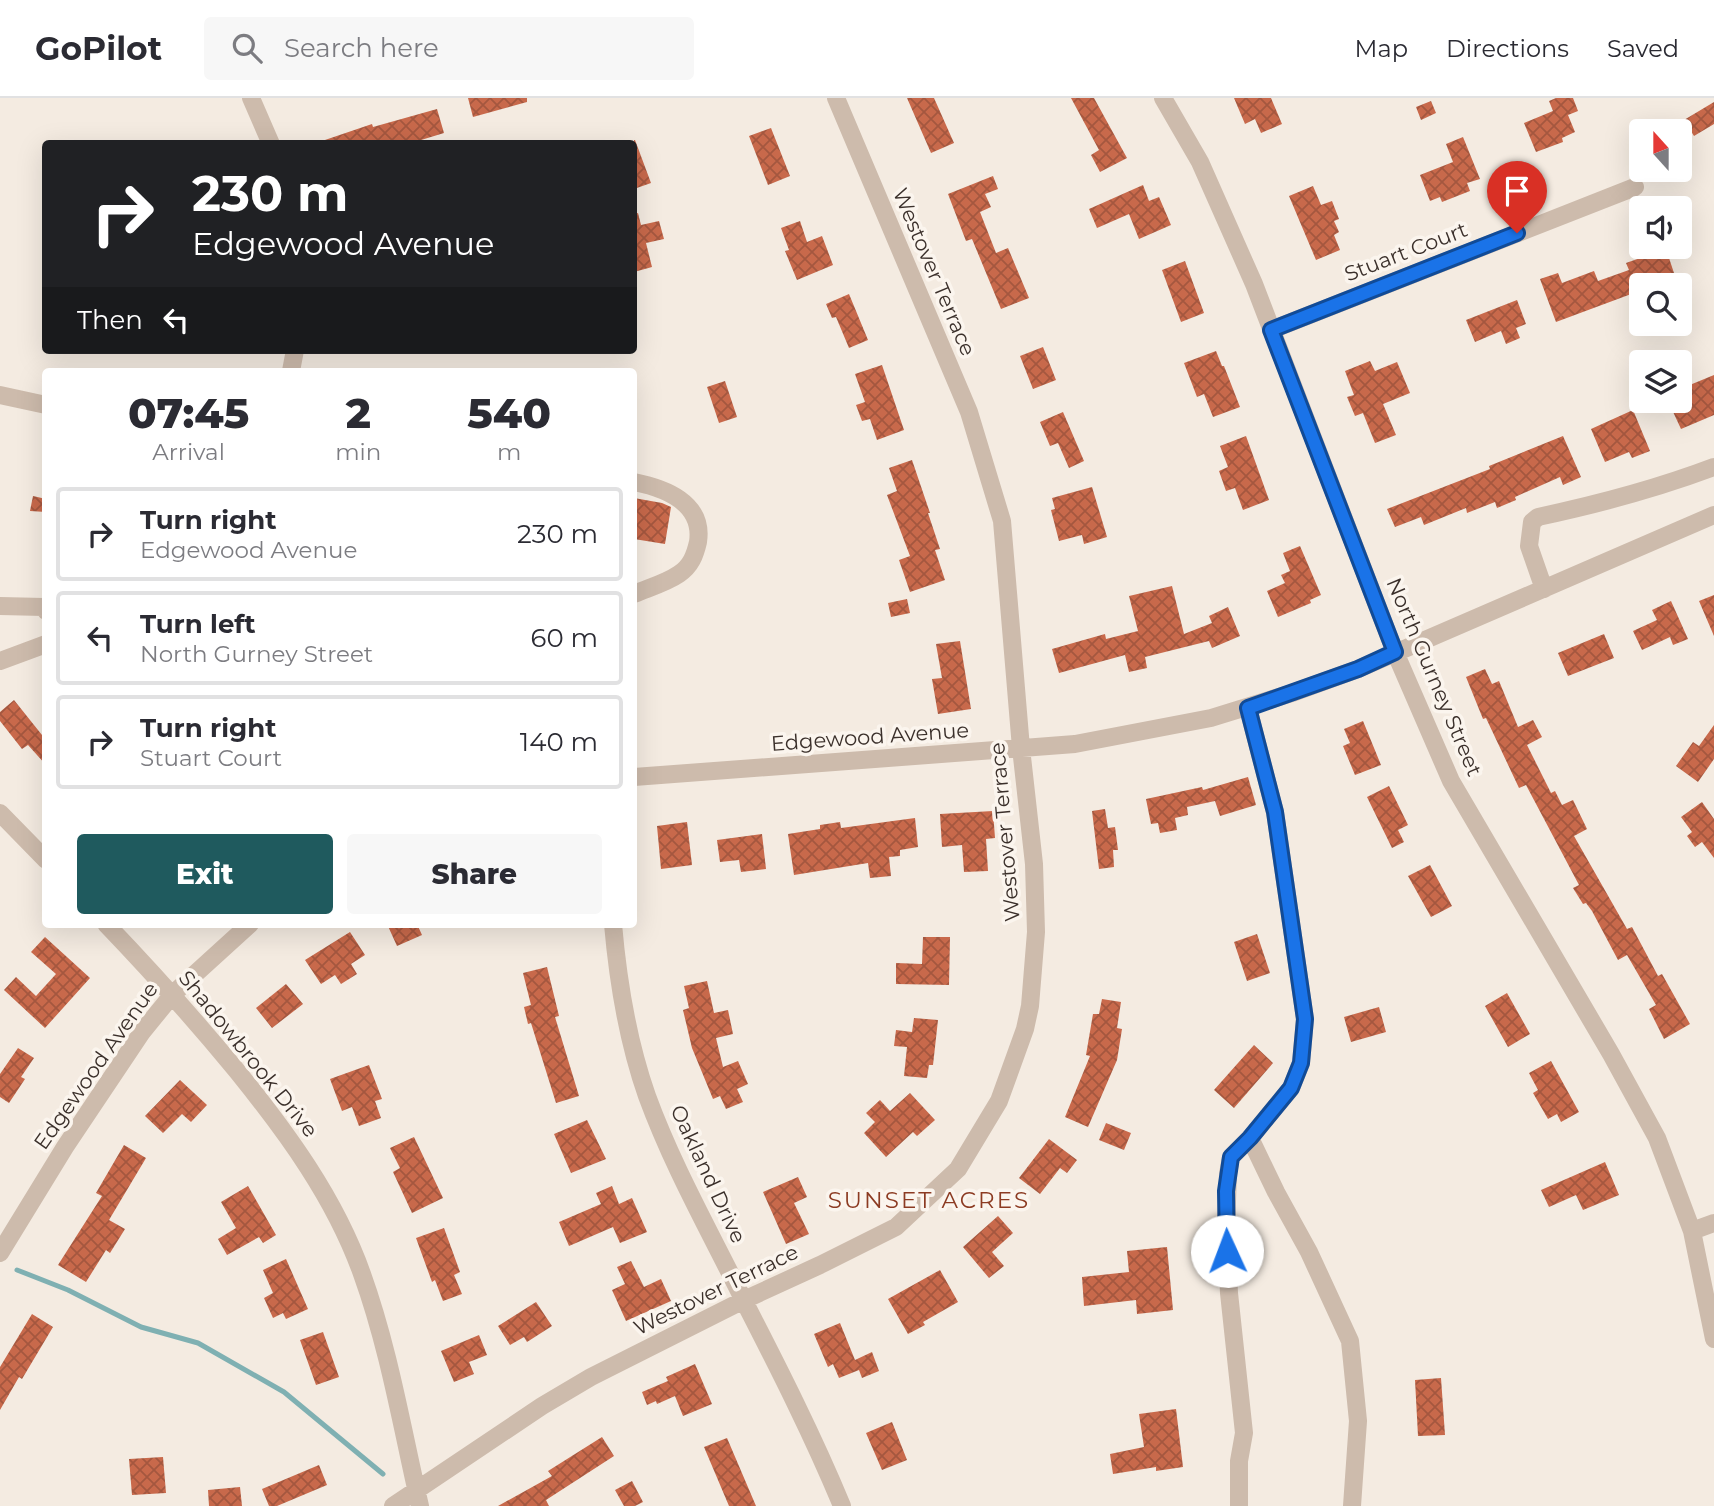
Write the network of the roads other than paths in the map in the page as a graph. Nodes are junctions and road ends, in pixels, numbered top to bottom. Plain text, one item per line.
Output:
1 (251, 98) edge
2 (836, 98) edge
3 (1163, 98) edge
4 (269, 140) edge
5 (1635, 187) dead end
6 (1271, 330) junction
7 (0, 395) edge
8 (42, 404) edge
9 (1714, 467) edge
10 (637, 483) edge
11 (1714, 515) edge
12 (1544, 589) junction
13 (637, 593) edge
14 (0, 606) edge
15 (42, 607) edge
16 (42, 645) edge
17 (1395, 652) junction
18 (0, 661) edge
19 (1248, 708) junction
20 (1021, 748) junction
21 (637, 777) edge
22 (0, 813) edge
23 (42, 856) edge
24 (110, 928) edge
25 (246, 928) edge
26 (614, 928) edge
27 (173, 994) junction
28 (1250, 1138) junction
29 (1714, 1223) edge
30 (1692, 1231) junction
31 (0, 1253) edge
32 (744, 1300) junction
33 (1714, 1339) edge
34 (418, 1498) edge
35 (393, 1506) edge
36 (842, 1506) edge
37 (1239, 1506) edge
38 (1352, 1506) edge

1 - 4 street
2 - 20 street, Westover Terrace
3 - 6 street, North Gurney Street
5 - 6 street, Stuart Court
6 - 17 street, North Gurney Street
7 - 8 street
9 - 12 street
10 - 13 street
11 - 12 street, Edgewood Avenue
12 - 17 street, Edgewood Avenue
14 - 15 street
16 - 18 street
17 - 19 street, Edgewood Avenue
17 - 30 street, North Gurney Street
19 - 20 street, Edgewood Avenue
19 - 28 street
20 - 21 street, Edgewood Avenue
20 - 32 street, Westover Terrace
22 - 23 street
24 - 27 street, Shadowbrook Drive
25 - 27 street, Edgewood Avenue
26 - 32 street, Oakland Drive
27 - 31 street, Edgewood Avenue
27 - 34 street, Shadowbrook Drive
28 - 37 street
28 - 38 street
29 - 30 street
30 - 33 street, North Gurney Street
32 - 34 street, Westover Terrace
32 - 36 street, Oakland Drive
34 - 35 street, Westover Terrace

